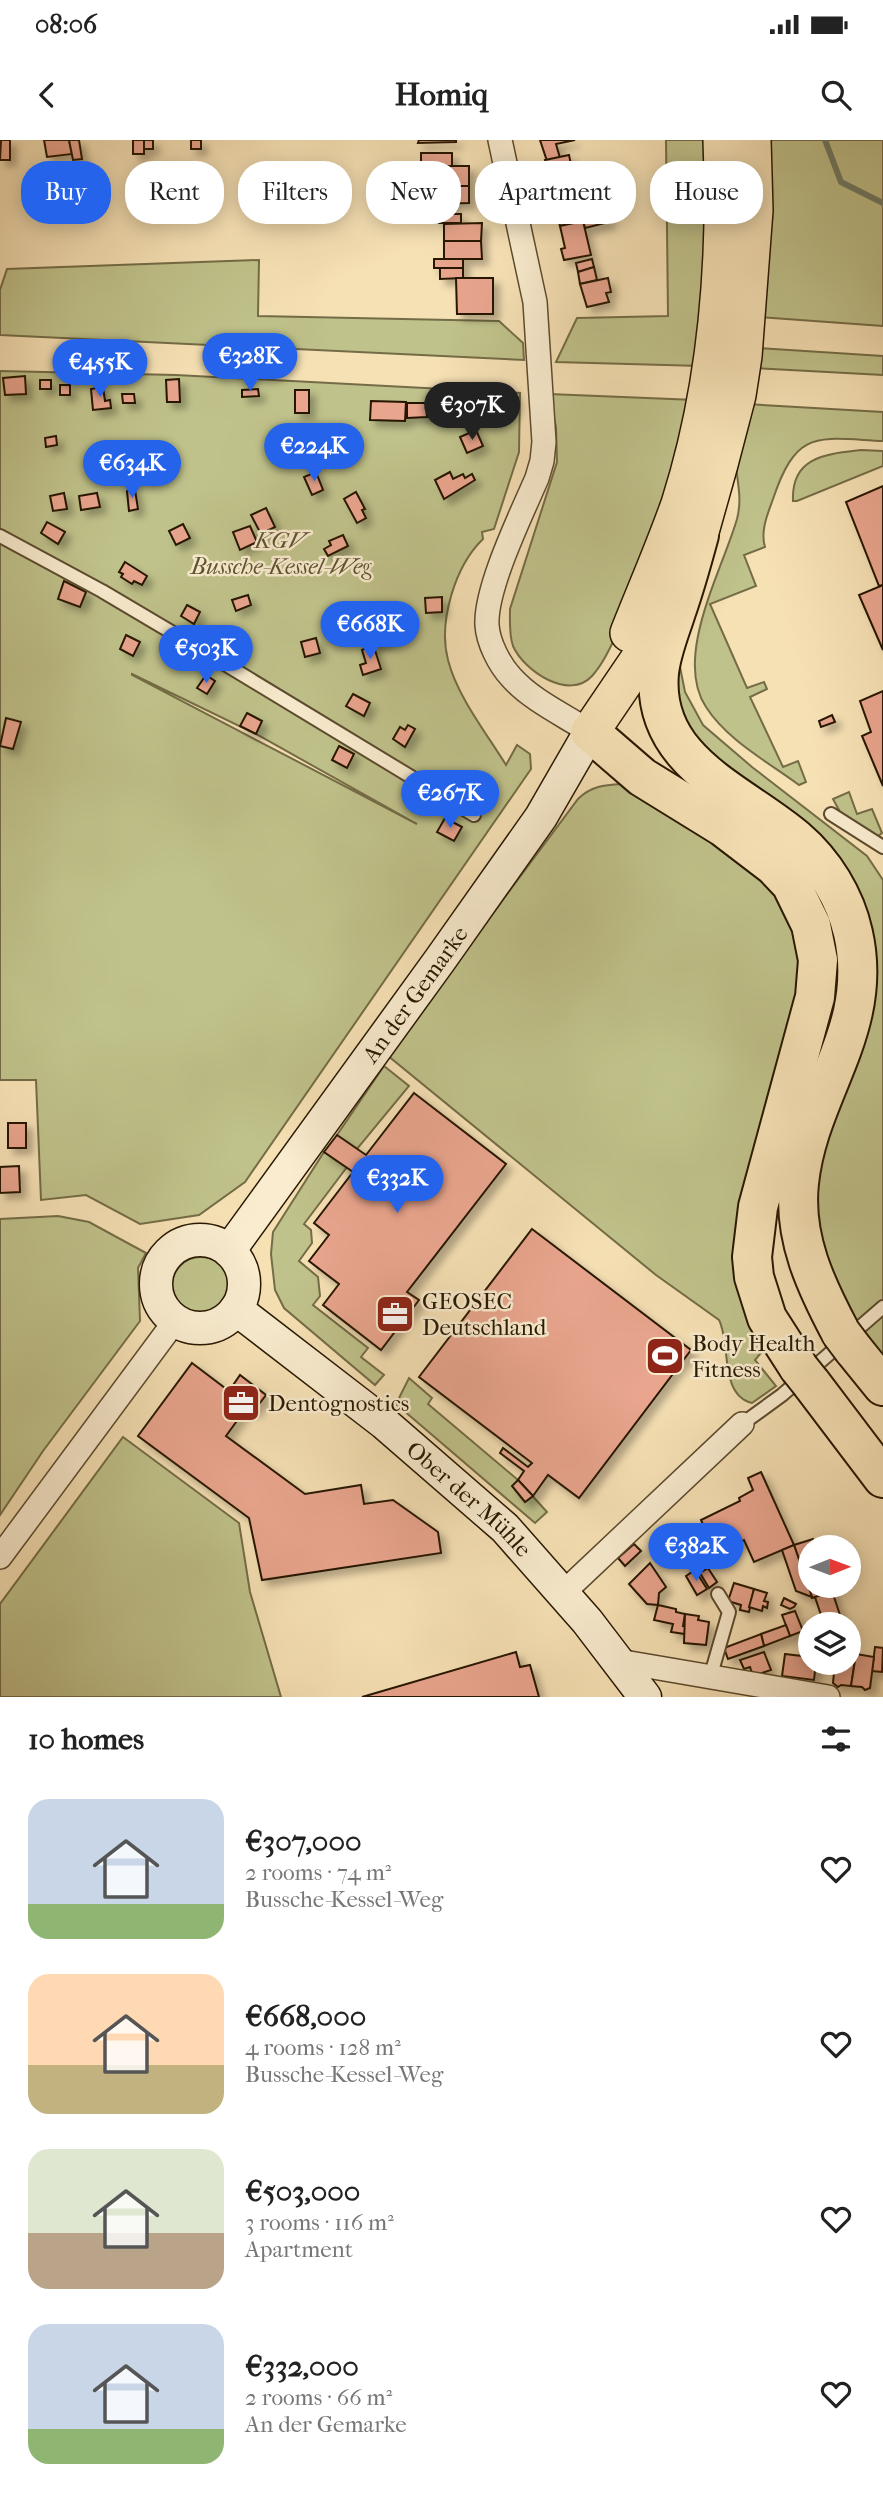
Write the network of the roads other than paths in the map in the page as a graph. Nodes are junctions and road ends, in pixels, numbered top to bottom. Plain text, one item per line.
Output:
1 (500, 140) edge
2 (722, 140) edge
3 (752, 140) edge
4 (699, 535) junction
5 (0, 536) edge
6 (590, 732) junction
7 (744, 804) junction
8 (831, 814) dead end
9 (474, 815) dead end
10 (883, 847) edge
11 (229, 1251) junction
12 (883, 1307) edge
13 (236, 1309) junction
14 (175, 1321) junction
15 (883, 1386) edge
16 (742, 1424) joint
17 (883, 1478) edge
18 (0, 1557) edge
19 (563, 1593) junction
20 (718, 1594) dead end
21 (618, 1661) junction
22 (710, 1678) junction
23 (645, 1697) edge
24 (828, 1697) edge

1 - 6 street
2 - 6 main road
3 - 4 main road
4 - 6 main road
4 - 7 highway
5 - 9 lane
6 - 7 highway
6 - 11 street, An der Gemarke
6 - 17 highway
7 - 15 highway
8 - 10 lane
11 - 13 street
11 - 14 street
12 - 16 lane
13 - 14 street
13 - 19 street, Ober der Mühle
14 - 18 street
16 - 19 street
19 - 21 street, Ober der Mühle
20 - 22 lane
21 - 22 street
21 - 23 street, Ober der Mühle
22 - 24 street

